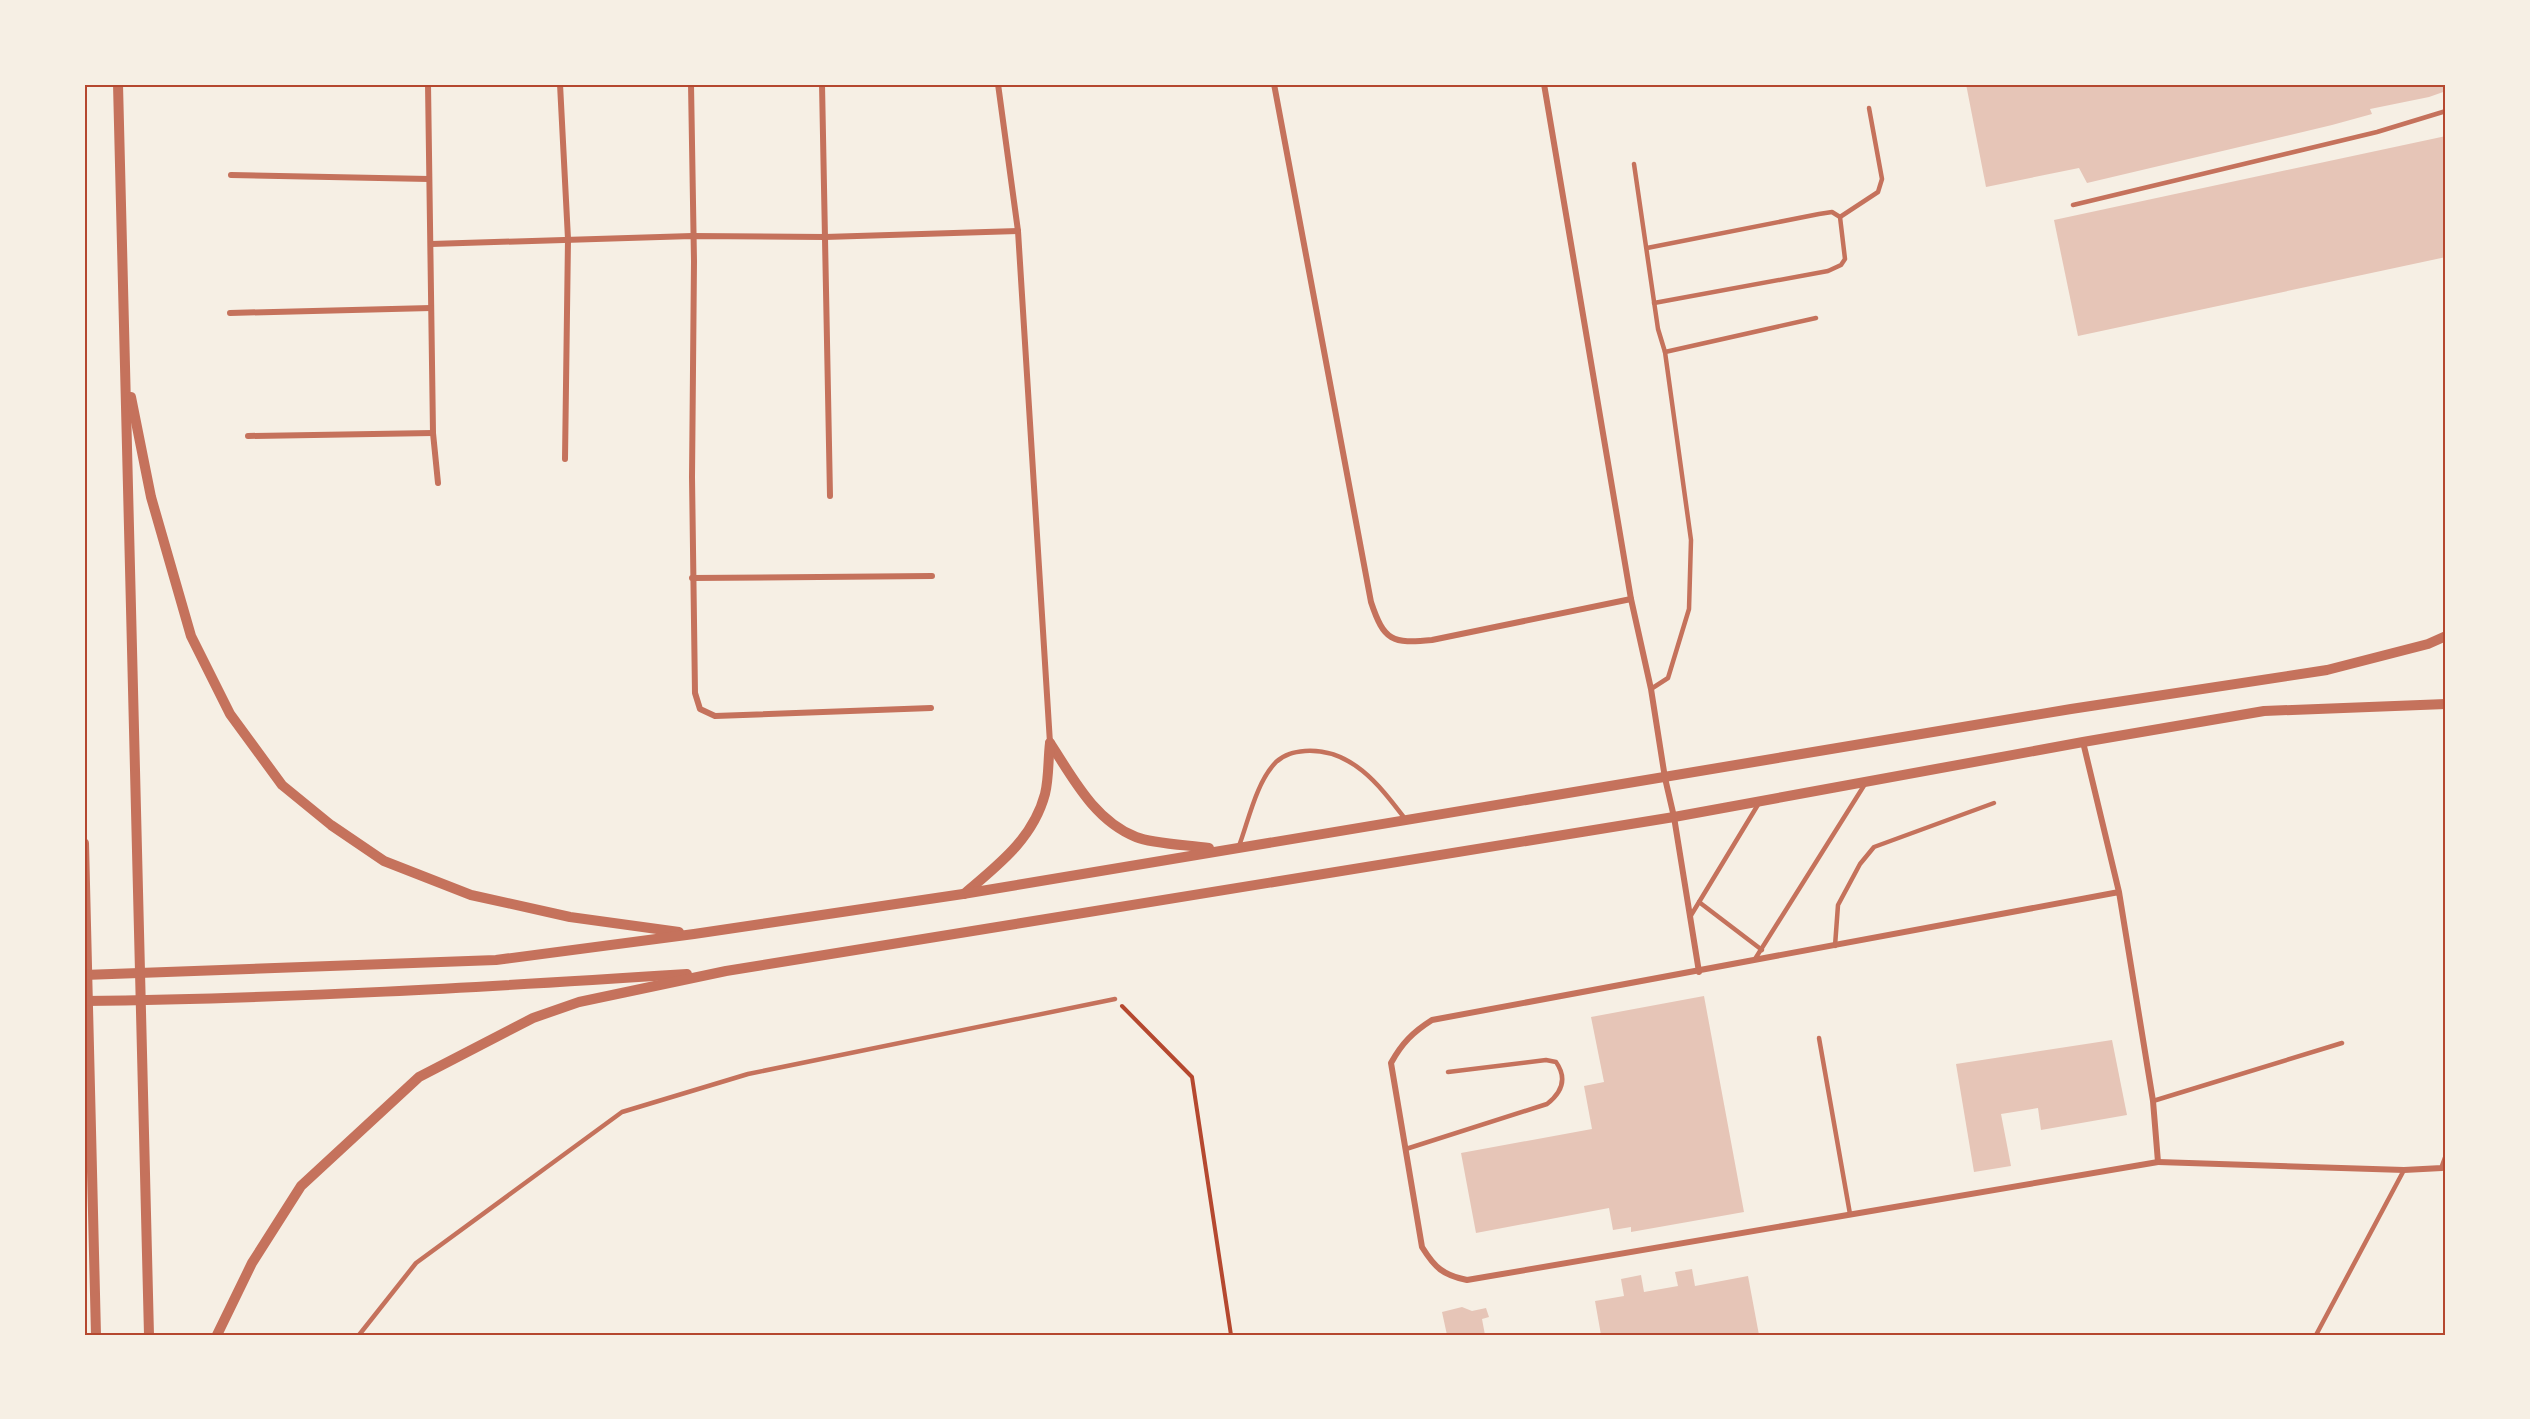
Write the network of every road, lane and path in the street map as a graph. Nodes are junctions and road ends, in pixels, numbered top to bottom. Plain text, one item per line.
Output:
1 (118, 84) edge
2 (428, 84) edge
3 (560, 84) edge
4 (691, 84) edge
5 (822, 84) edge
6 (998, 84) edge
7 (1274, 84) edge
8 (1544, 84) edge
9 (1869, 108) dead end
10 (2446, 111) edge
11 (1634, 164) dead end
12 (231, 174) dead end
13 (429, 179) junction
14 (2073, 205) dead end
15 (1840, 217) junction
16 (1018, 231) junction
17 (692, 236) junction
18 (825, 237) junction
19 (568, 239) junction
20 (431, 244) junction
21 (1647, 248) junction
22 (1654, 303) junction
23 (431, 308) junction
24 (230, 313) dead end
25 (1816, 318) dead end
26 (124, 352) junction
27 (1665, 352) junction
28 (433, 433) junction
29 (248, 436) dead end
30 (565, 459) dead end
31 (438, 483) dead end
32 (830, 496) dead end
33 (932, 576) dead end
34 (692, 579) junction
35 (1631, 599) junction
36 (2446, 636) edge
37 (1651, 689) junction
38 (2446, 704) edge
39 (931, 708) dead end
40 (2083, 742) junction
41 (1050, 743) junction
42 (1665, 778) junction
43 (1867, 781) junction
44 (1760, 801) junction
45 (1994, 803) dead end
46 (1674, 817) junction
47 (1406, 820) junction
48 (84, 843) edge
49 (1238, 847) junction
50 (1218, 850) junction
51 (2120, 892) junction
52 (963, 894) junction
53 (1699, 902) junction
54 (1690, 916) junction
55 (694, 934) junction
56 (1835, 946) junction
57 (1762, 950) junction
58 (1753, 962) junction
59 (726, 971) junction
60 (1699, 972) junction
61 (84, 975) edge
62 (1115, 999) joint
63 (84, 1001) edge
64 (1819, 1038) dead end
65 (2342, 1043) dead end
66 (1448, 1072) dead end
67 (2153, 1101) junction
68 (1406, 1149) junction
69 (2446, 1157) edge
70 (2158, 1162) junction
71 (2444, 1168) edge
72 (2404, 1170) junction
73 (1850, 1214) junction
74 (96, 1335) edge
75 (149, 1335) edge
76 (217, 1335) edge
77 (359, 1335) edge
78 (1231, 1335) edge
79 (2316, 1335) edge

1 - 26 street
2 - 13 street
3 - 19 street
4 - 17 street
5 - 18 street
6 - 16 street
7 - 35 street
8 - 35 street
9 - 15 lane
10 - 14 lane
11 - 21 lane
12 - 13 street
13 - 20 street
15 - 21 lane
15 - 22 lane
16 - 18 street
16 - 41 street
17 - 18 street
17 - 19 street
17 - 34 street
18 - 32 street
19 - 20 street
19 - 30 street
20 - 23 street
21 - 22 lane
22 - 27 lane
23 - 24 street
23 - 28 street
25 - 27 lane
26 - 55 street
26 - 75 street
27 - 37 lane
28 - 29 street
28 - 31 street
33 - 34 street
34 - 39 street
35 - 37 street
36 - 42 street
37 - 42 street
38 - 40 street
40 - 43 street
40 - 51 street
41 - 50 street
41 - 52 street
42 - 46 street
42 - 47 street
43 - 44 street
43 - 57 lane
44 - 46 street
44 - 53 lane
45 - 56 lane
46 - 54 street
46 - 59 street
47 - 49 street
47 - 49 lane
48 - 74 street
49 - 50 street
50 - 52 street
51 - 56 street
51 - 67 street
52 - 55 street
53 - 54 lane
53 - 57 lane
54 - 60 street
55 - 61 street
56 - 58 street
57 - 58 lane
58 - 60 street
59 - 63 street
59 - 76 street
60 - 68 street
62 - 77 lane
62 - 78 path
64 - 73 lane
65 - 67 lane
66 - 68 lane
67 - 70 street
68 - 73 street
69 - 71 street
70 - 72 street
70 - 73 street
71 - 72 street
72 - 79 lane

